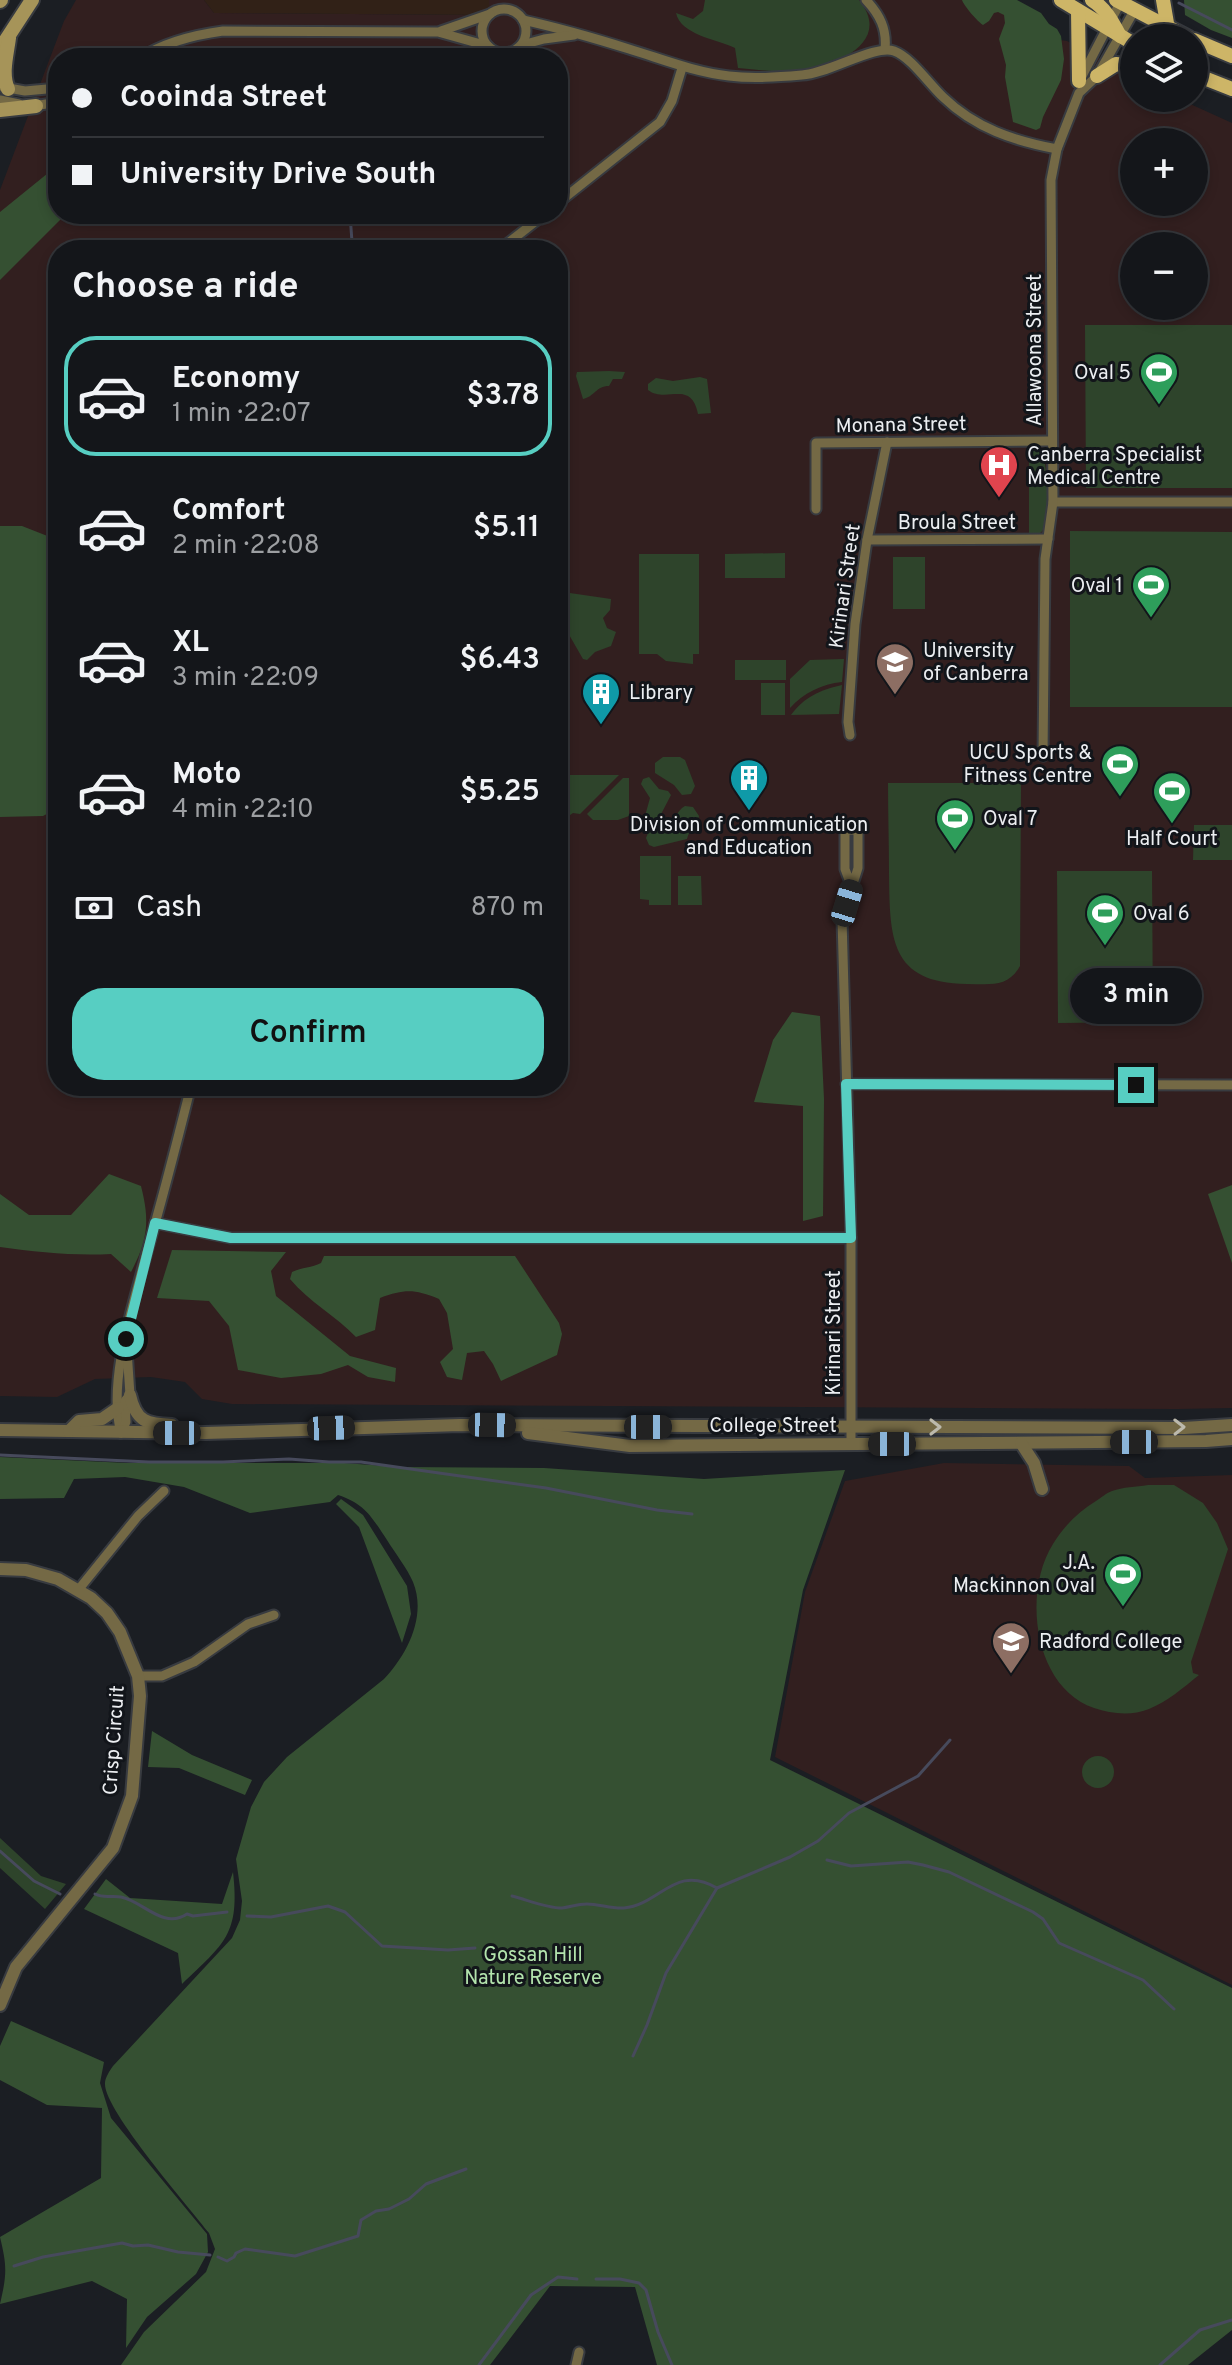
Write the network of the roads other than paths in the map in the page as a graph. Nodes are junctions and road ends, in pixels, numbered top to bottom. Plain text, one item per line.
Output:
1 (32, 0) edge
2 (494, 0) edge
3 (515, 0) edge
4 (866, 0) edge
5 (1061, 0) edge
6 (1092, 0) edge
7 (1163, 0) edge
8 (1119, 1) edge
9 (1137, 5) edge
10 (1078, 11) junction
11 (490, 14) junction
12 (523, 19) junction
13 (1162, 24) edge
14 (1167, 24) edge
15 (1113, 28) junction
16 (438, 32) junction
17 (1120, 33) edge
18 (10, 34) junction
19 (578, 35) junction
20 (521, 45) junction
21 (488, 46) junction
22 (1208, 46) edge
23 (160, 48) edge
24 (490, 48) edge
25 (516, 48) edge
26 (0, 49) edge
27 (885, 49) junction
28 (1232, 56) edge
29 (1120, 64) edge
30 (682, 68) junction
31 (1097, 76) junction
32 (1208, 80) edge
33 (1079, 87) junction
34 (48, 89) edge
35 (1232, 89) edge
36 (3, 92) edge
37 (48, 104) edge
38 (36, 106) junction
39 (0, 110) edge
40 (1057, 149) junction
41 (568, 195) edge
42 (532, 224) edge
43 (512, 240) edge
44 (1052, 441) junction
45 (887, 442) junction
46 (1053, 502) junction
47 (1232, 502) edge
48 (816, 509) dead end
49 (1048, 539) junction
50 (867, 540) junction
51 (850, 735) dead end
52 (1043, 756) dead end
53 (852, 888) junction
54 (846, 1084) junction
55 (1232, 1085) edge
56 (188, 1096) edge
57 (155, 1223) junction
58 (851, 1238) junction
59 (126, 1339) junction
60 (130, 1395) junction
61 (118, 1408) junction
62 (460, 1425) junction
63 (1232, 1425) edge
64 (851, 1426) junction
65 (0, 1430) edge
66 (69, 1431) junction
67 (121, 1433) junction
68 (205, 1433) junction
69 (1232, 1439) edge
70 (1021, 1443) junction
71 (851, 1444) junction
72 (1042, 1489) dead end
73 (164, 1491) dead end
74 (0, 1569) edge
75 (79, 1589) junction
76 (274, 1615) dead end
77 (138, 1676) junction
78 (0, 2005) edge
79 (579, 2352) dead end
80 (576, 2365) edge

1 - 18 main road
2 - 11 street
3 - 12 street
4 - 27 street
5 - 10 main road
6 - 15 main road
7 - 14 main road
8 - 9 main road
8 - 15 street
9 - 13 main road
9 - 15 street, Allawoona Street
10 - 15 main road
10 - 33 main road
11 - 12 street
11 - 16 street
11 - 21 street
12 - 19 street
12 - 20 street
15 - 17 main road
15 - 31 street, Allawoona Street
15 - 33 street, Allawoona Street
16 - 21 street
16 - 23 street
18 - 26 main road
18 - 36 main road
19 - 20 street
19 - 30 street
20 - 25 street
21 - 24 street
22 - 28 main road
27 - 30 street
27 - 40 street
29 - 31 main road
30 - 41 street
31 - 33 street, Allawoona Street
32 - 35 main road
33 - 40 street, Allawoona Street
34 - 36 street
36 - 38 street
37 - 38 street
38 - 39 main road
40 - 44 street, Allawoona Street
42 - 43 street
44 - 45 street, Monana Street
44 - 46 street, Allawoona Street
45 - 48 street, Monana Street
45 - 50 street, Kirinari Street
46 - 47 street
46 - 49 street, Allawoona Street
49 - 50 street, Broula Street
49 - 52 street, Allawoona Street
50 - 51 street, Kirinari Street
53 - 53 street, Kirinari Street
53 - 54 street, Kirinari Street
54 - 55 street
54 - 58 street, Kirinari Street
56 - 57 street
57 - 58 street
57 - 59 street
58 - 64 street, Kirinari Street
59 - 60 street
59 - 61 street
60 - 67 street
60 - 68 street
61 - 66 street
61 - 67 street
62 - 64 street, College Street
62 - 68 street, College Street
62 - 71 street, College Street
64 -> 63 street, College Street
64 - 71 street, Kirinari Street
65 - 66 street, College Street
66 - 67 street, College Street
67 - 68 street, College Street
69 - 70 street, College Street
70 - 71 street, College Street
70 - 72 street
73 - 75 street
74 - 75 street, Crisp Circuit
75 - 77 street, Crisp Circuit
76 - 77 street
77 - 78 street, Crisp Circuit
79 - 80 street

